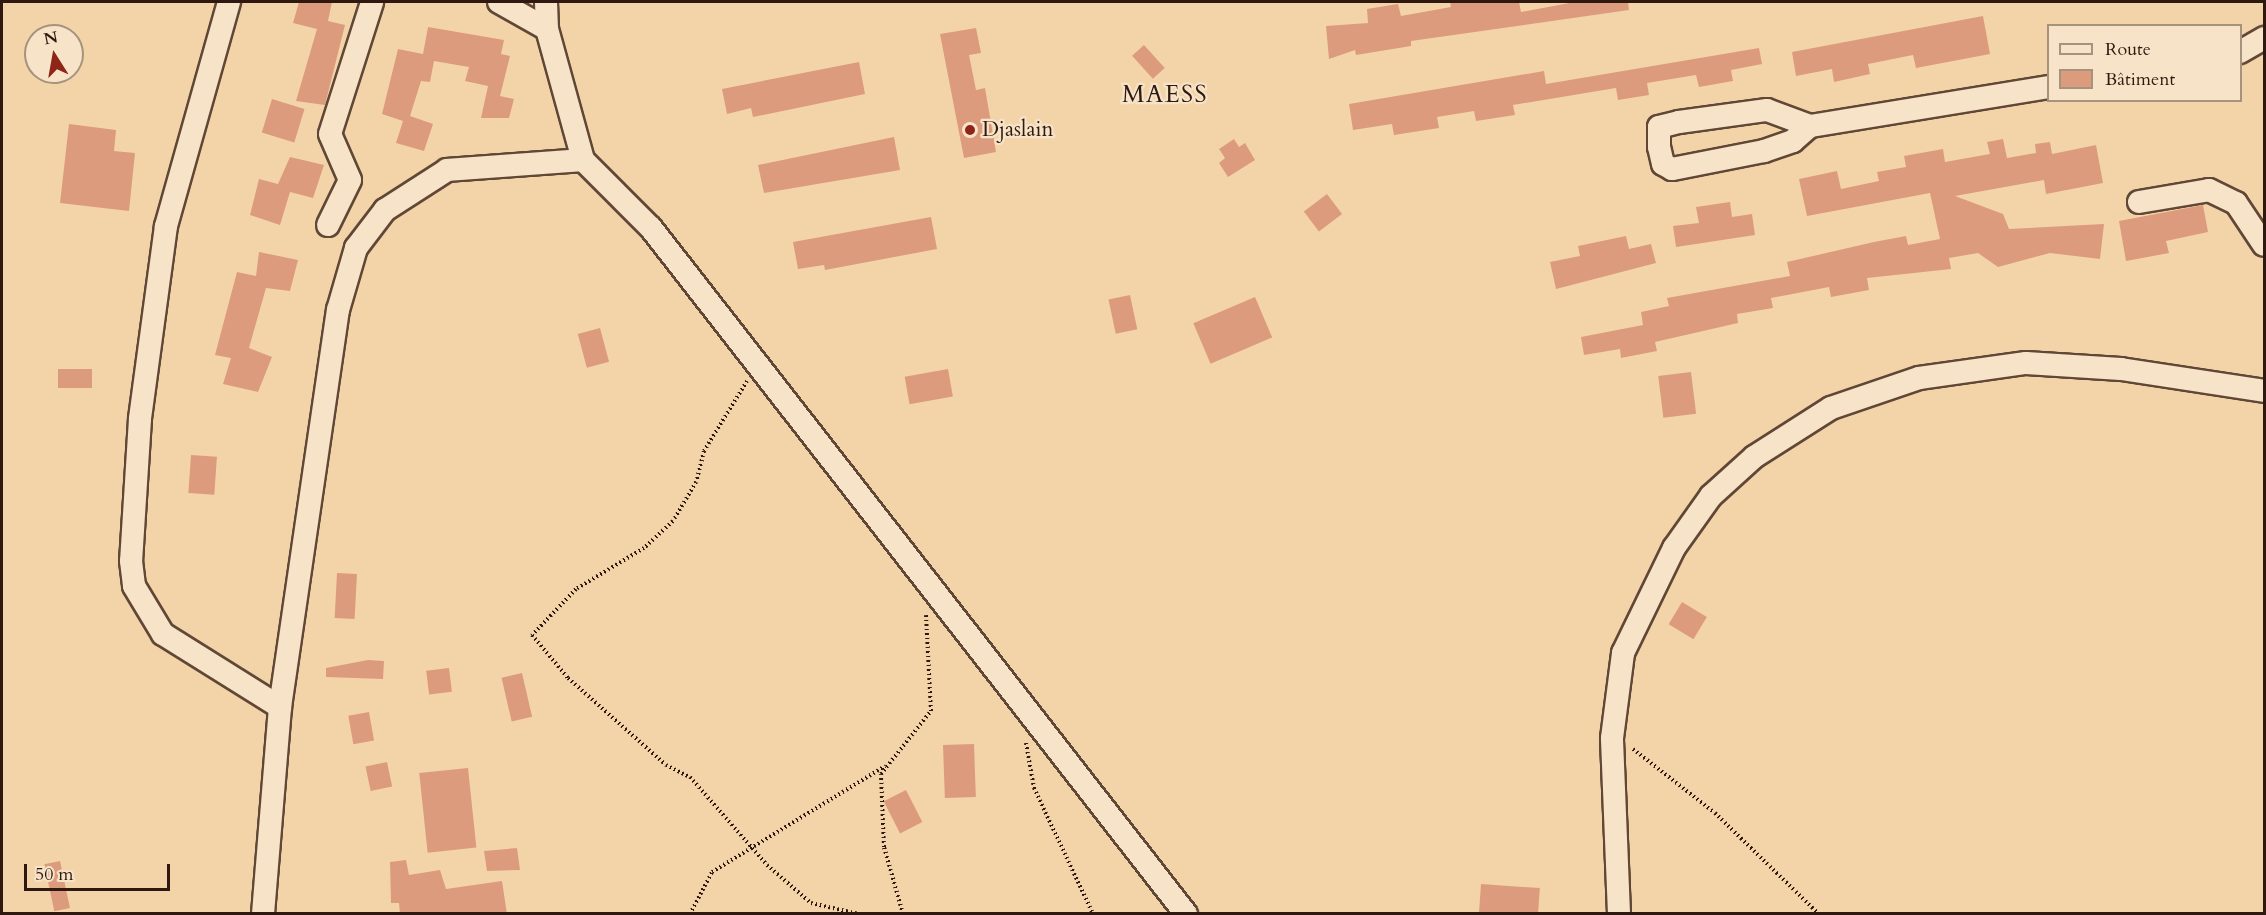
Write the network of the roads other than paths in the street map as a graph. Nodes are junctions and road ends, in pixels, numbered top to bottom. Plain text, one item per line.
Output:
1 (229, 2) edge
2 (372, 2) edge
3 (499, 2) edge
4 (546, 2) edge
5 (547, 29) junction
6 (2265, 38) edge
7 (2242, 51) edge
8 (2047, 87) edge
9 (1809, 126) junction
10 (583, 160) junction
11 (2139, 202) dead end
12 (328, 225) dead end
13 (2265, 245) edge
14 (2265, 391) edge
15 (280, 707) junction
16 (263, 914) edge
17 (1186, 914) edge
18 (1619, 914) edge

1 - 15 street
2 - 12 street
3 - 5 street
4 - 5 street
5 - 10 street
6 - 7 street
8 - 9 street
9 - 9 street
10 - 15 street
10 - 17 street
11 - 13 street
14 - 18 street
15 - 16 street

